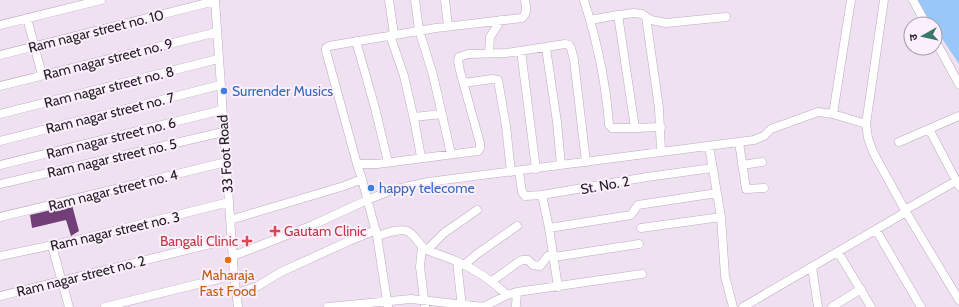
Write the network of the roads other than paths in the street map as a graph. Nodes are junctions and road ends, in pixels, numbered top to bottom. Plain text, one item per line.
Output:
1 (101, 0) edge
2 (389, 0) edge
3 (415, 0) edge
4 (445, 0) edge
5 (525, 0) edge
6 (584, 0) edge
7 (851, 0) edge
8 (884, 0) edge
9 (913, 0) edge
10 (215, 1) edge
11 (618, 15) junction
12 (922, 16) edge
13 (646, 17) junction
14 (726, 17) dead end
15 (27, 18) junction
16 (501, 20) junction
17 (590, 20) junction
18 (0, 25) edge
19 (448, 26) junction
20 (419, 30) junction
21 (217, 32) junction
22 (392, 35) junction
23 (356, 42) junction
24 (34, 47) junction
25 (546, 48) junction
26 (521, 51) junction
27 (489, 53) junction
28 (0, 55) edge
29 (943, 55) edge
30 (218, 59) junction
31 (42, 75) junction
32 (464, 83) junction
33 (959, 84) edge
34 (220, 85) junction
35 (0, 86) edge
36 (222, 110) junction
37 (0, 114) edge
38 (442, 114) junction
39 (833, 114) junction
40 (959, 116) edge
41 (414, 117) junction
42 (866, 124) junction
43 (661, 127) junction
44 (635, 128) junction
45 (929, 130) junction
46 (223, 132) junction
47 (0, 141) edge
48 (739, 142) junction
49 (899, 142) dead end
50 (709, 146) junction
51 (661, 152) junction
52 (451, 154) junction
53 (421, 157) junction
54 (226, 162) junction
55 (388, 162) junction
56 (586, 162) junction
57 (762, 162) dead end
58 (356, 164) junction
59 (0, 165) edge
60 (742, 165) junction
61 (561, 166) junction
62 (712, 168) junction
63 (536, 169) junction
64 (515, 171) junction
65 (362, 179) junction
66 (0, 184) edge
67 (958, 184) edge
68 (764, 188) dead end
69 (718, 193) junction
70 (542, 196) junction
71 (367, 200) junction
72 (229, 202) junction
73 (477, 210) dead end
74 (906, 211) junction
75 (0, 217) edge
76 (721, 217) junction
77 (230, 220) junction
78 (517, 226) dead end
79 (549, 228) junction
80 (641, 228) dead end
81 (876, 230) junction
82 (377, 233) junction
83 (231, 239) junction
84 (639, 244) dead end
85 (52, 246) junction
86 (424, 248) junction
87 (838, 252) junction
88 (553, 255) junction
89 (0, 256) edge
90 (233, 256) junction
91 (461, 263) junction
92 (812, 267) junction
93 (642, 274) dead end
94 (234, 275) junction
95 (62, 280) junction
96 (492, 281) junction
97 (558, 286) junction
98 (861, 289) junction
99 (517, 292) junction
100 (237, 293) junction
101 (507, 295) junction
102 (0, 296) edge
103 (959, 300) edge
104 (424, 303) edge
105 (387, 304) edge
106 (462, 305) edge
107 (518, 306) edge
108 (69, 307) edge
109 (104, 307) edge
110 (238, 307) edge
111 (328, 307) edge
112 (483, 307) edge
113 (733, 307) edge
114 (743, 307) edge
115 (818, 307) edge
116 (832, 307) edge
117 (871, 307) edge
118 (921, 307) edge

1 - 15 street
2 - 22 street
3 - 20 street
4 - 19 street
5 - 16 street
6 - 17 street
7 - 39 street
8 - 42 street
9 - 12 street
10 - 21 street, 33 Foot Road
10 - 24 street, Ram nagar street no. 10
11 - 13 street
11 - 17 street
11 - 44 street
13 - 14 street
13 - 43 street
15 - 18 street
15 - 24 street
16 - 19 street
16 - 27 street
17 - 44 street
19 - 20 street
20 - 22 street
20 - 38 street
21 - 30 street, 33 Foot Road
21 - 31 street, Ram nagar street no. 9
22 - 23 street
22 - 41 street
23 - 55 street
23 - 58 street
24 - 28 street, Ram nagar street no. 10
24 - 31 street
25 - 26 street
25 - 56 street
25 - 61 street
26 - 27 street
26 - 63 street
27 - 32 street
29 - 33 street
30 - 34 street, 33 Foot Road
30 - 37 street, Ram nagar street no. 8
31 - 35 street, Ram nagar street no. 9
32 - 52 street
32 - 64 street
34 - 36 street, 33 Foot Road
34 - 47 street, Ram nagar street no. 7
36 - 46 street, 33 Foot Road
36 - 59 street, Ram nagar street no. 6
38 - 41 street
38 - 52 street
39 - 42 street
39 - 48 street
40 - 45 street
41 - 53 street
42 - 74 street
43 - 44 street
43 - 51 street
45 - 49 street
45 - 67 street
46 - 54 street, 33 Foot Road
46 - 66 street, Ram nagar street no. 5
48 - 50 street
48 - 60 street
50 - 51 street
50 - 62 street
51 - 56 street
52 - 53 street
53 - 55 street
54 - 72 street, 33 Foot Road
54 - 75 street, Ram nagar street no. 4
55 - 58 street
56 - 61 street
57 - 60 street
58 - 65 street
60 - 68 street
61 - 63 street
62 - 69 street
62 - 70 street, St. No. 2
63 - 64 street
64 - 70 street, St. No. 2
64 - 71 street
65 - 71 street
65 - 77 street
67 - 74 street
69 - 76 street
69 - 79 street
70 - 79 street
71 - 82 street
71 - 90 street
72 - 77 street, 33 Foot Road
72 - 85 street, Ram nagar street no. 3
73 - 86 street
74 - 81 street
74 - 103 street
76 - 80 street
76 - 113 street
77 - 83 street, 33 Foot Road
78 - 91 street
79 - 88 street
81 - 87 street
81 - 118 street
82 - 86 street
82 - 100 street
82 - 105 street
83 - 90 street, 33 Foot Road
83 - 95 street, Ram nagar street no. 2
84 - 88 street
85 - 89 street, Ram nagar street no. 3
85 - 95 street
86 - 91 street
86 - 104 street
87 - 92 street
87 - 98 street
88 - 96 street
88 - 97 street
90 - 94 street, 33 Foot Road
91 - 96 street
91 - 106 street
92 - 114 street
92 - 115 street
93 - 97 street
94 - 100 street, 33 Foot Road
94 - 109 street
95 - 102 street, Ram nagar street no. 2
95 - 108 street
96 - 101 street
97 - 99 street
98 - 116 street
98 - 117 street
99 - 101 street
99 - 107 street
100 - 110 street, 33 Foot Road
101 - 112 street
104 - 105 street
104 - 106 street
105 - 111 street
106 - 112 street

